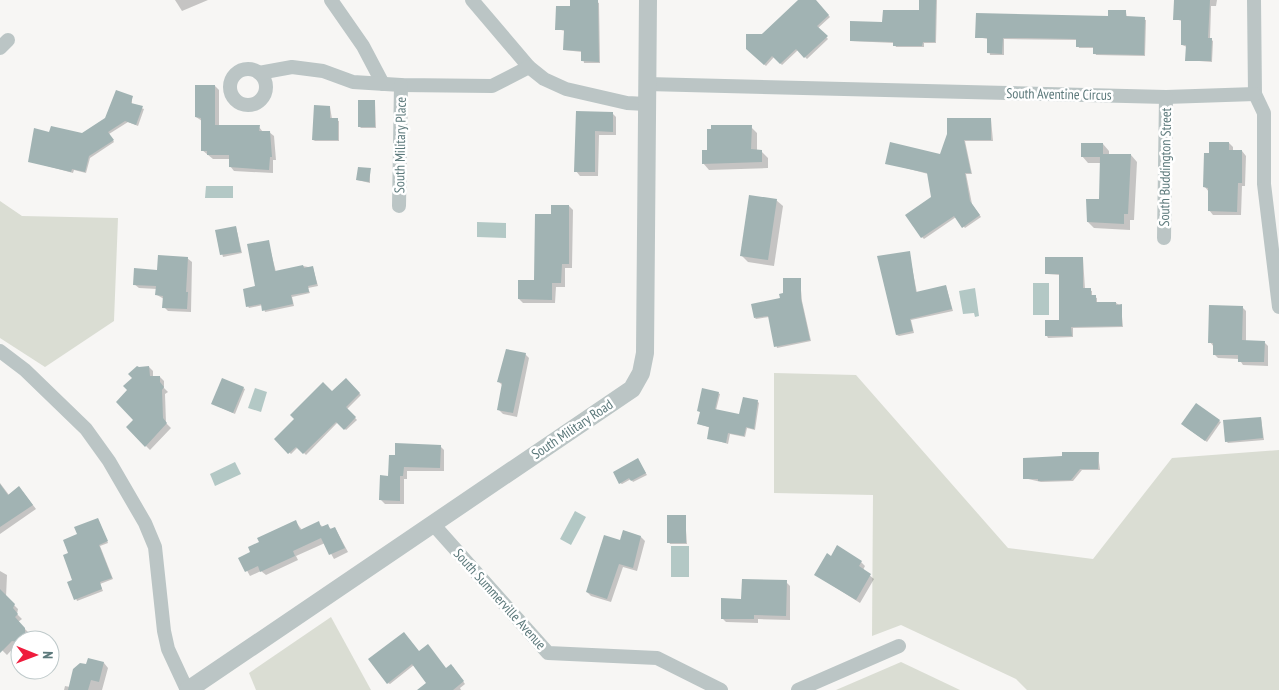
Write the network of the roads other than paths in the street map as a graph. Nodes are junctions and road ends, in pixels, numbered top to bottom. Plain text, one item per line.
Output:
1 (331, 0) edge
2 (472, 0) edge
3 (648, 0) edge
4 (1254, 0) edge
5 (529, 67) junction
6 (259, 73) dead end
7 (383, 84) junction
8 (647, 84) junction
9 (401, 85) junction
10 (1255, 94) junction
11 (1166, 96) junction
12 (646, 104) junction
13 (399, 206) dead end
14 (1164, 238) dead end
15 (1279, 307) edge
16 (0, 351) edge
17 (432, 523) junction
18 (899, 646) dead end
19 (188, 690) edge
20 (721, 690) edge
21 (798, 690) edge

1 - 7 street, South Military Place
2 - 5 street
3 - 8 street, South Military Road
4 - 10 street
5 - 9 street, South Military Place
5 - 12 street
6 - 7 street, South Military Place
7 - 9 street, South Military Place
8 - 11 street, South Aventine Circus
8 - 12 street, South Military Road
9 - 13 street, South Military Place
10 - 11 street, South Aventine Circus
10 - 15 street
11 - 14 street, South Buddington Street
12 - 17 street, South Military Road
16 - 19 street
17 - 19 street, South Military Road
17 - 20 street, South Summerville Avenue
18 - 21 street

